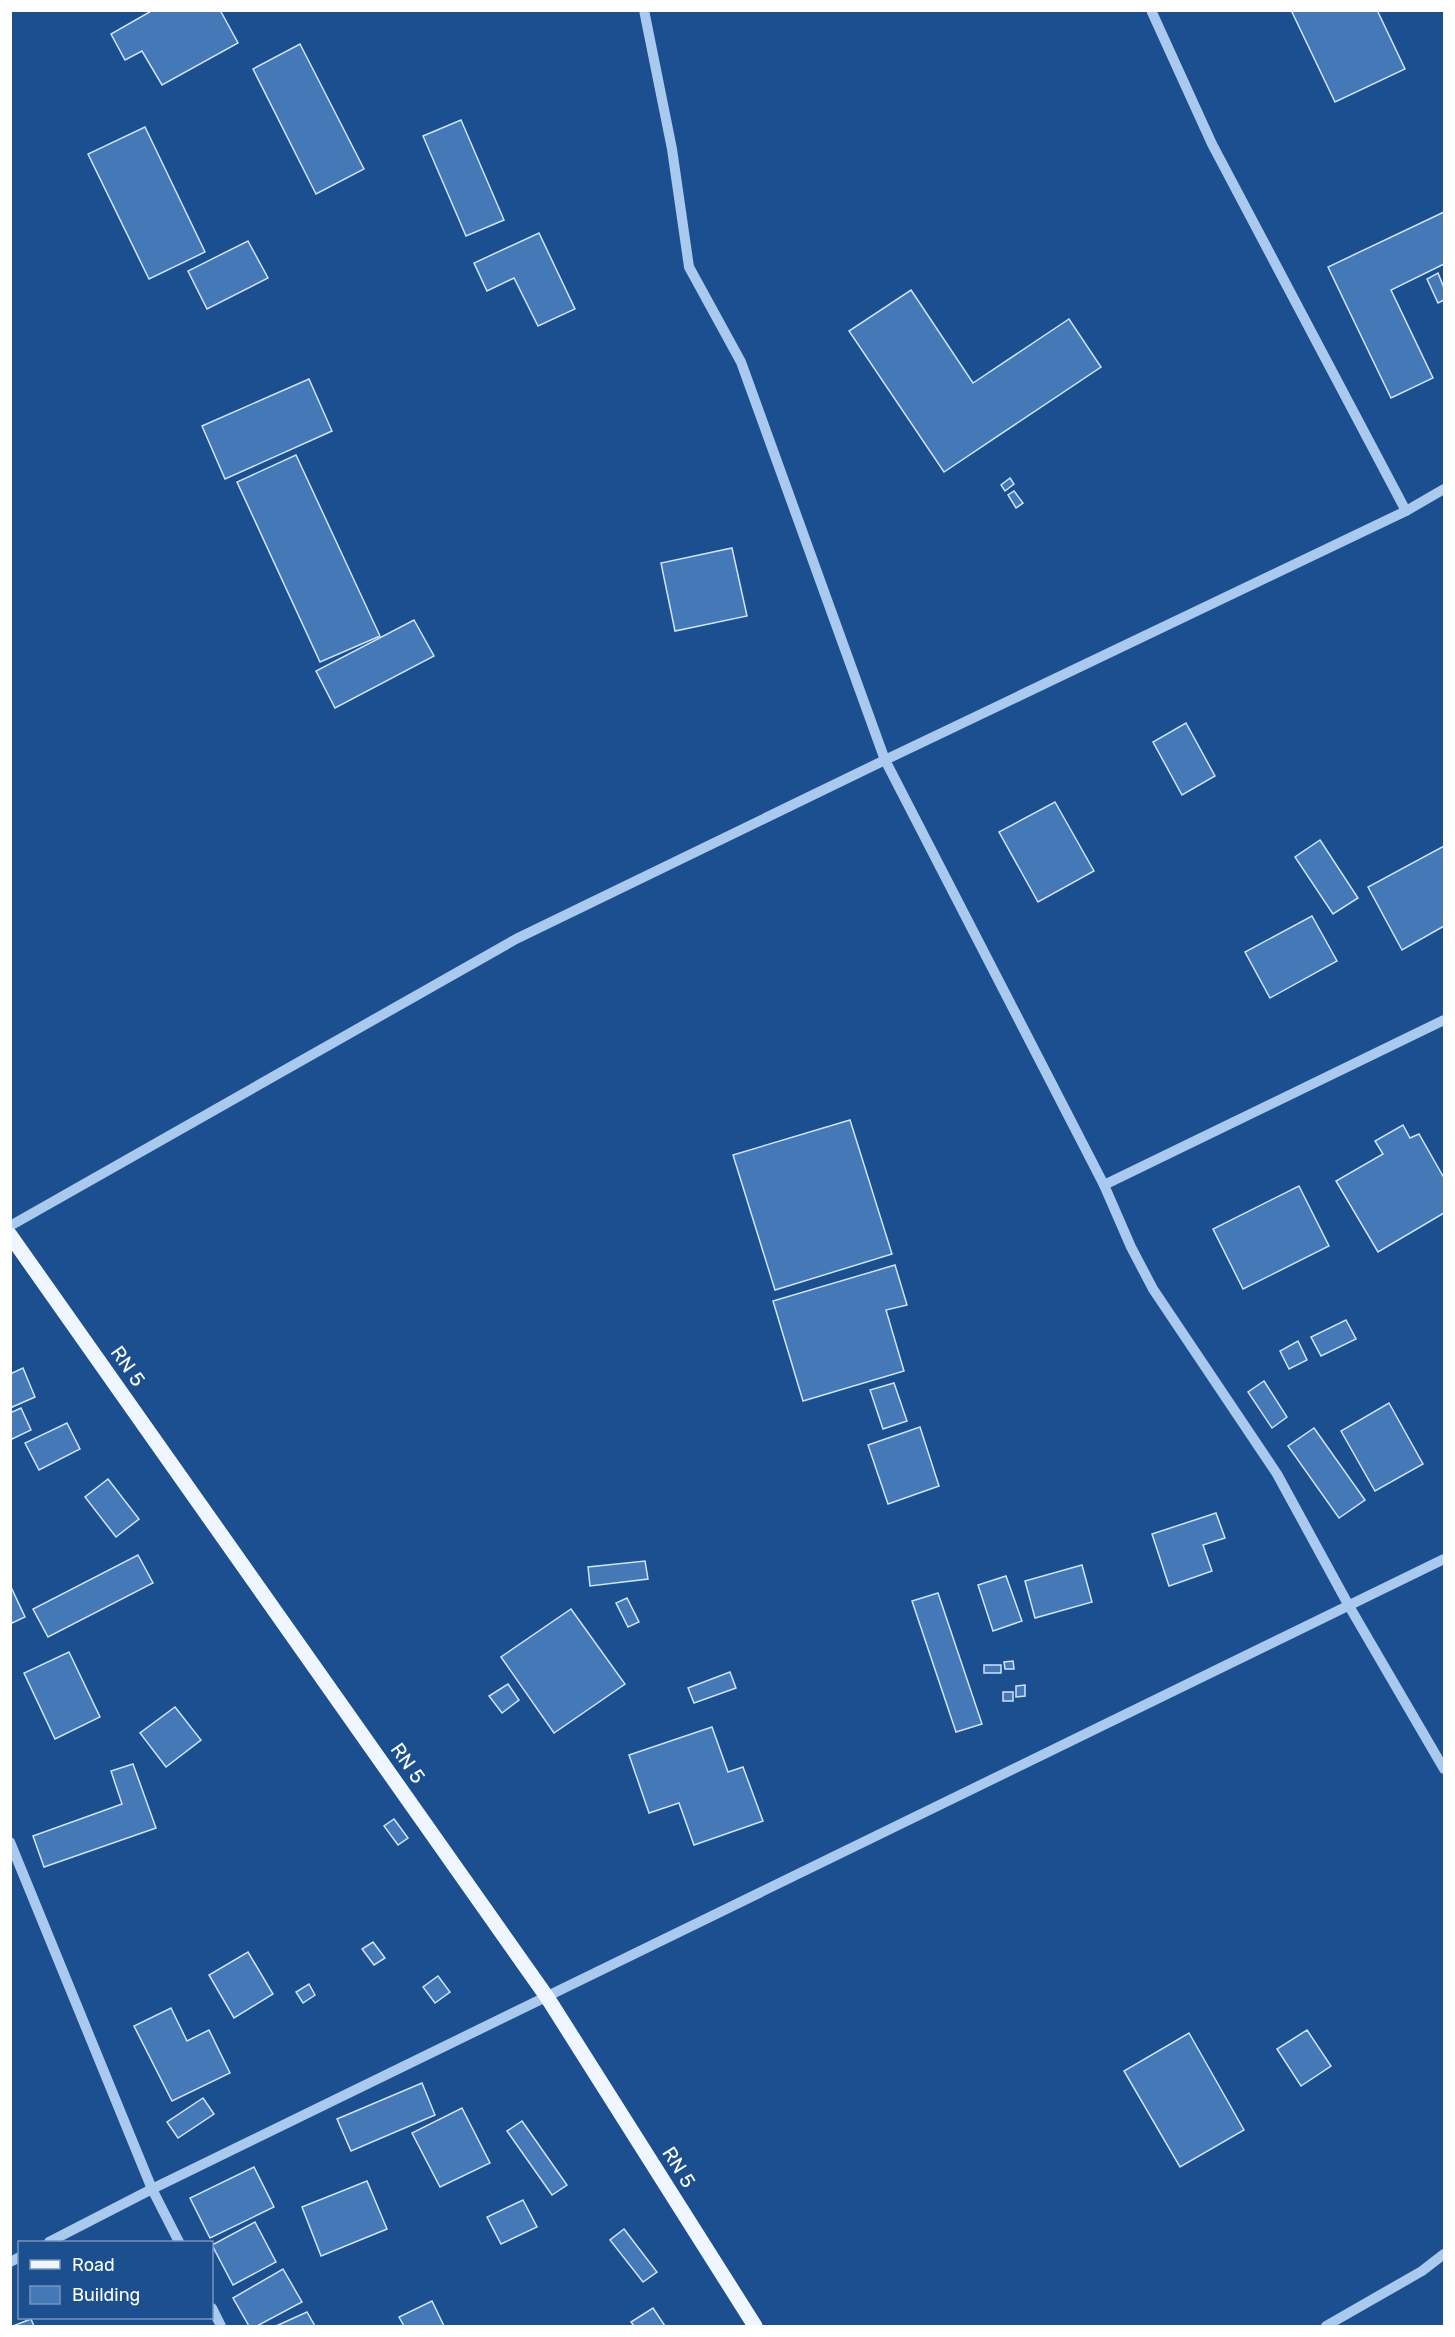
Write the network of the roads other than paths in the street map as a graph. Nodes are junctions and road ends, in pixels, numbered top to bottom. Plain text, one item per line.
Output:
1 (644, 10) edge
2 (1151, 10) edge
3 (1444, 489) edge
4 (1406, 511) junction
5 (885, 760) junction
6 (1444, 1020) edge
7 (1104, 1185) junction
8 (10, 1226) edge
9 (10, 1235) edge
10 (1444, 1559) edge
11 (1349, 1606) junction
12 (1444, 1768) edge
13 (10, 1842) edge
14 (547, 1997) junction
15 (152, 2189) junction
16 (51, 2241) edge
17 (178, 2241) edge
18 (1444, 2254) edge
19 (213, 2310) edge
20 (221, 2326) edge
21 (755, 2326) edge
22 (1326, 2326) edge

1 - 5 street
2 - 4 street
3 - 4 street
4 - 5 street
5 - 7 street
5 - 8 street
6 - 7 street
7 - 11 street
9 - 14 main road, RN 5 / RN 5
10 - 11 street
11 - 12 street
11 - 14 street
13 - 15 street
14 - 15 street
14 - 21 main road, RN 5 / RN 5
15 - 16 street
15 - 17 street
18 - 22 street
19 - 20 street

